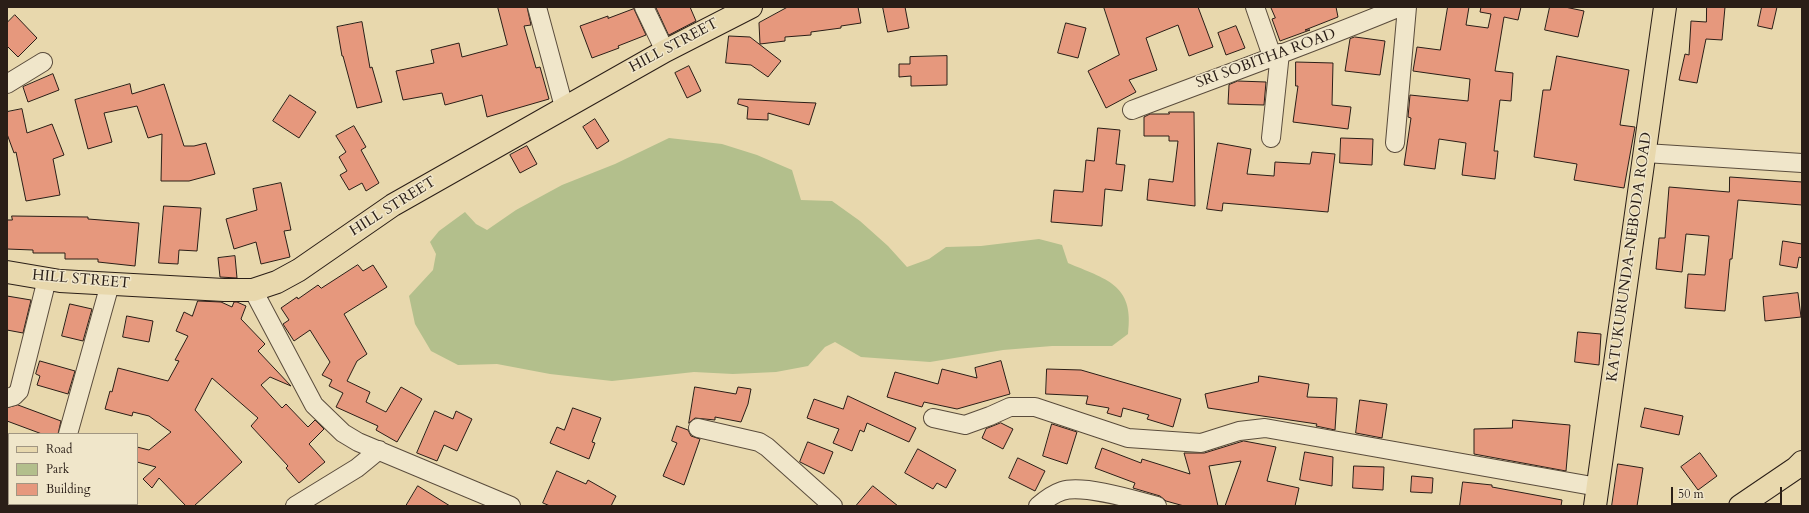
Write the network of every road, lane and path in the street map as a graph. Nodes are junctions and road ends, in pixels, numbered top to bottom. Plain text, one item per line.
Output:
1 (538, 7) edge
2 (644, 7) edge
3 (751, 7) edge
4 (1255, 7) edge
5 (1400, 7) edge
6 (1407, 7) edge
7 (1665, 7) edge
8 (664, 51) junction
9 (1276, 55) junction
10 (43, 62) dead end
11 (7, 84) edge
12 (564, 107) junction
13 (1132, 110) dead end
14 (1271, 138) dead end
15 (1395, 143) dead end
16 (1645, 153) junction
17 (1802, 163) edge
18 (7, 272) edge
19 (47, 279) junction
20 (110, 284) junction
21 (253, 290) junction
22 (7, 398) edge
23 (933, 418) dead end
24 (698, 428) dead end
25 (68, 433) edge
26 (379, 450) junction
27 (1802, 462) edge
28 (1597, 496) edge
29 (295, 506) edge
30 (511, 506) edge
31 (833, 506) edge
32 (1038, 506) edge
33 (1157, 506) edge
34 (1740, 506) edge

1 - 12 street
2 - 8 street
3 - 8 main road, HILL STREET
4 - 9 street
5 - 9 street, SRI SOBITHA ROAD
6 - 15 street
7 - 16 main road, KATUKURUNDA-NEBODA ROAD
8 - 12 main road, HILL STREET
9 - 13 street, SRI SOBITHA ROAD
9 - 14 street
10 - 11 street
12 - 21 main road, HILL STREET
16 - 17 street
16 - 28 main road, KATUKURUNDA-NEBODA ROAD
18 - 19 main road, HILL STREET
19 - 20 main road, HILL STREET
19 - 22 street
20 - 21 main road, HILL STREET
20 - 25 street
21 - 26 street
23 - 28 street
24 - 31 street
26 - 29 street
26 - 30 street
27 - 34 main road
32 - 33 street

